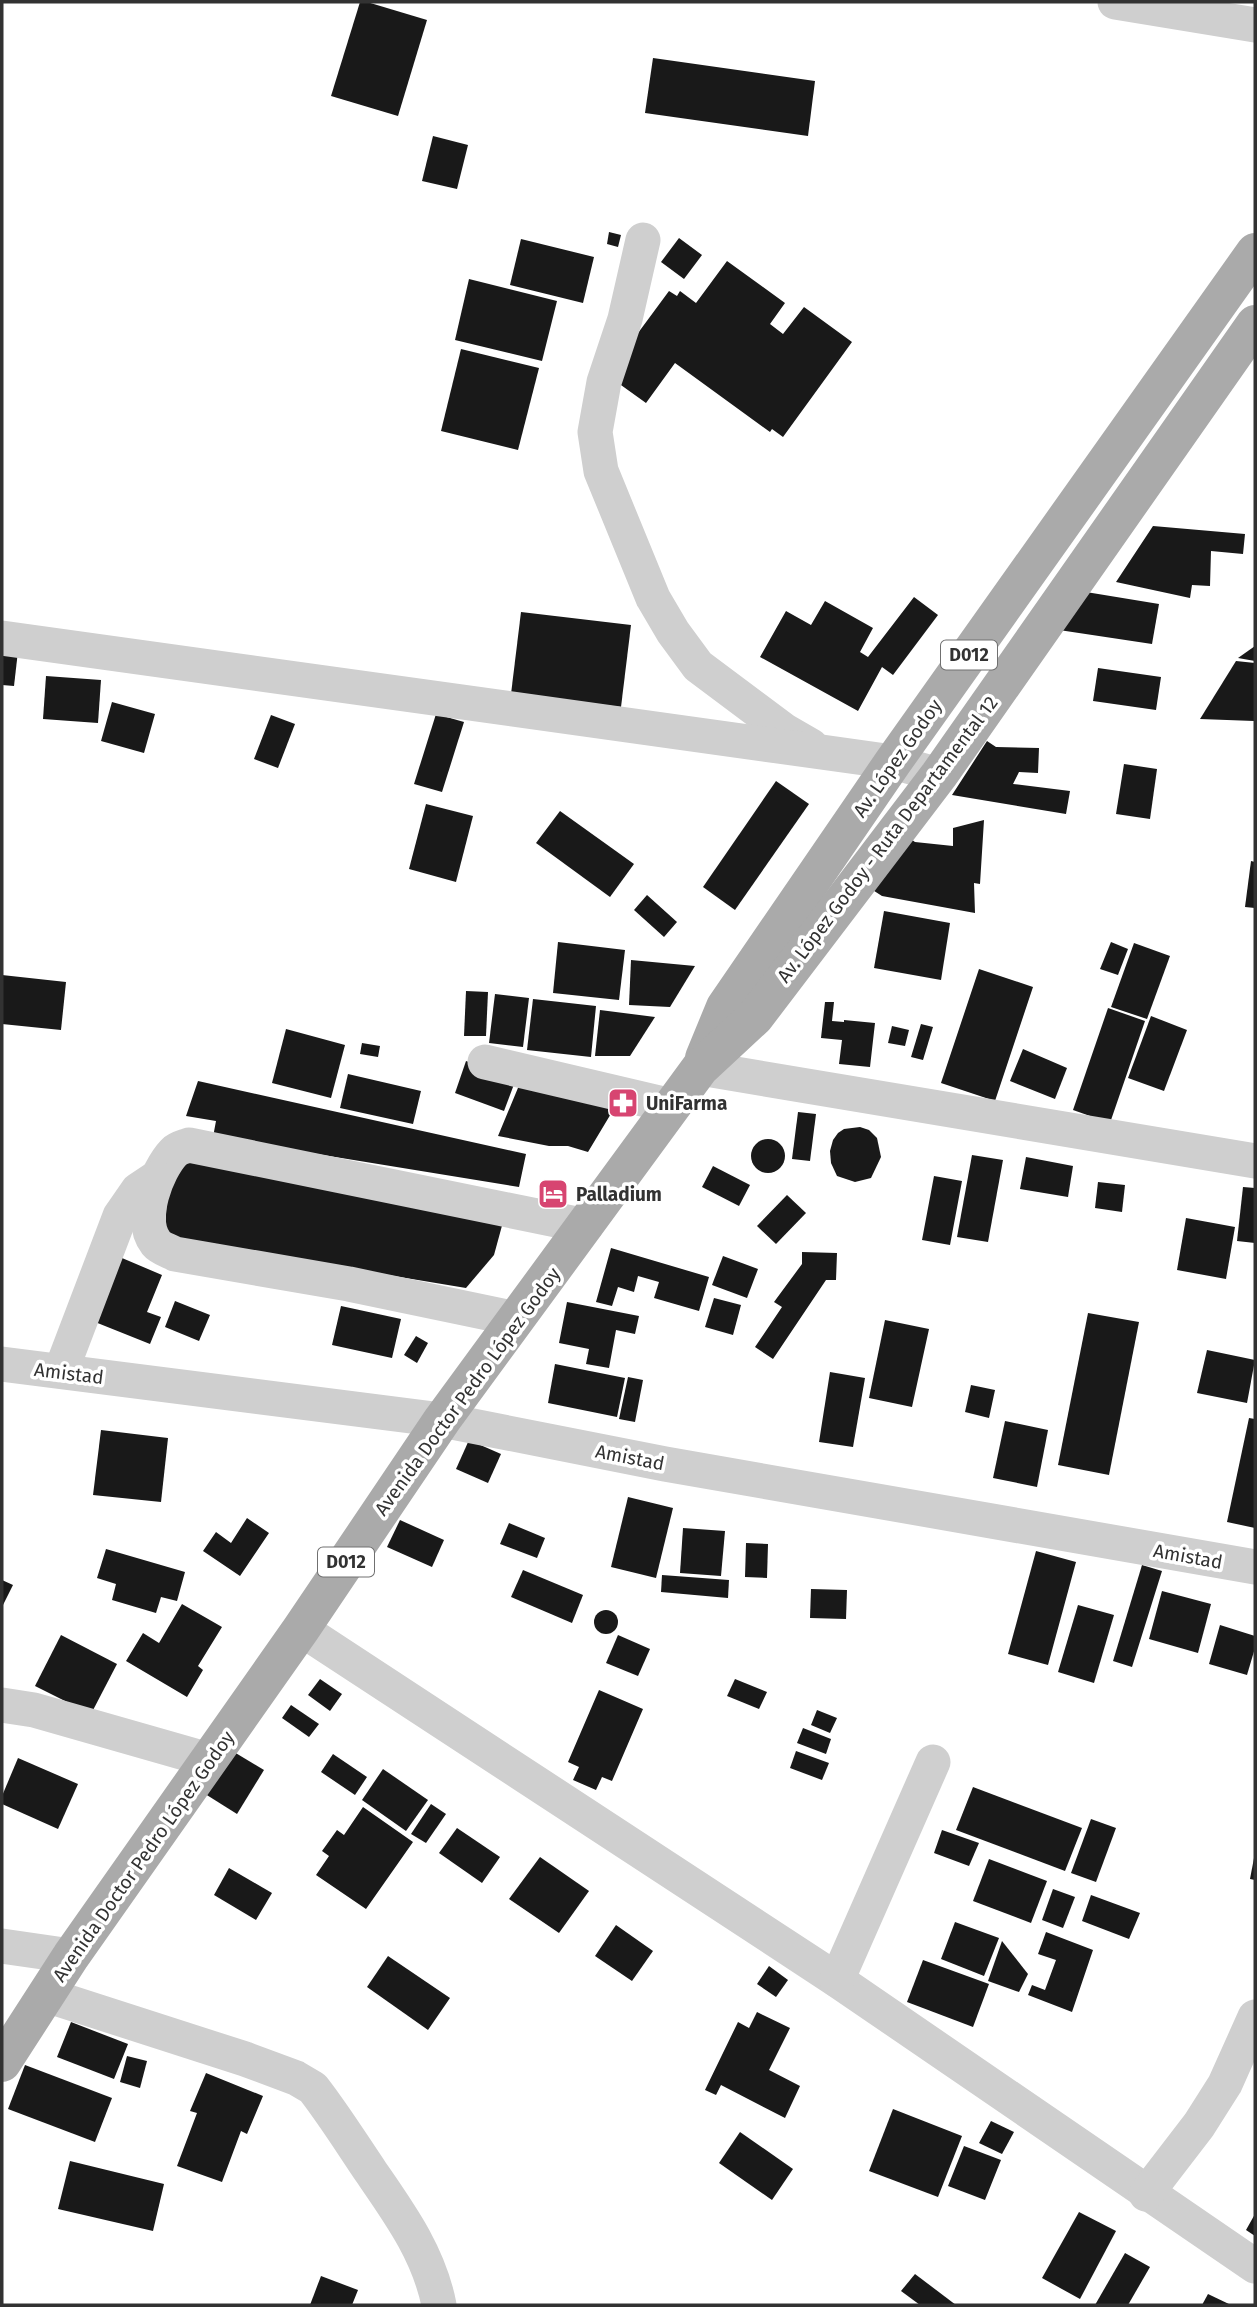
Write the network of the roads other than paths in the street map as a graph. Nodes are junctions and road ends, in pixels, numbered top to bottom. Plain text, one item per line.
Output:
1 (1115, 2) edge
2 (1255, 25) edge
3 (643, 240) dead end
4 (1255, 252) edge
5 (1255, 324) edge
6 (2, 638) edge
7 (822, 752) junction
8 (893, 762) junction
9 (939, 775) junction
10 (485, 1062) dead end
11 (700, 1069) junction
12 (672, 1106) junction
13 (1255, 1161) edge
14 (156, 1178) junction
15 (586, 1226) junction
16 (517, 1319) junction
17 (2, 1364) edge
18 (61, 1371) junction
19 (442, 1420) junction
20 (1255, 1567) edge
21 (301, 1629) junction
22 (2, 1705) edge
23 (209, 1760) junction
24 (933, 1762) dead end
25 (2, 1946) edge
26 (71, 1956) junction
27 (836, 1980) junction
28 (46, 1995) junction
29 (1255, 2017) edge
30 (2, 2063) edge
31 (1146, 2193) junction
32 (1255, 2266) edge
33 (430, 2299) edge

1 - 2 street
3 - 7 street
4 - 8 main road, Av. López Godoy / D012
5 - 9 main road, Av. López Godoy - Ruta Departamental 12 / D012
6 - 7 street
7 - 8 street
8 - 9 street
8 - 11 main road, Av. López Godoy / D012
9 - 11 main road, Av. López Godoy - Ruta Departamental 12 / D012
10 - 12 street
11 - 12 main road, Avenida Doctor Pedro López Godoy / D012
11 - 13 street
12 - 15 main road, Avenida Doctor Pedro López Godoy / D012
14 - 15 street
14 - 16 street
14 - 18 street
15 - 16 main road, Avenida Doctor Pedro López Godoy / D012
16 - 19 main road, Avenida Doctor Pedro López Godoy / D012
17 - 18 street, Amistad
18 - 19 street, Amistad
19 - 20 street, Amistad
19 - 21 main road, Avenida Doctor Pedro López Godoy / D012
21 - 23 main road, Avenida Doctor Pedro López Godoy / D012
21 - 27 street
22 - 23 street
23 - 26 main road, Avenida Doctor Pedro López Godoy / D012
24 - 27 street
25 - 26 street
26 - 28 main road, Avenida Doctor Pedro López Godoy / D012
27 - 31 street
28 - 30 main road, Avenida Doctor Pedro López Godoy / D012
28 - 33 street
29 - 31 street
31 - 32 street

